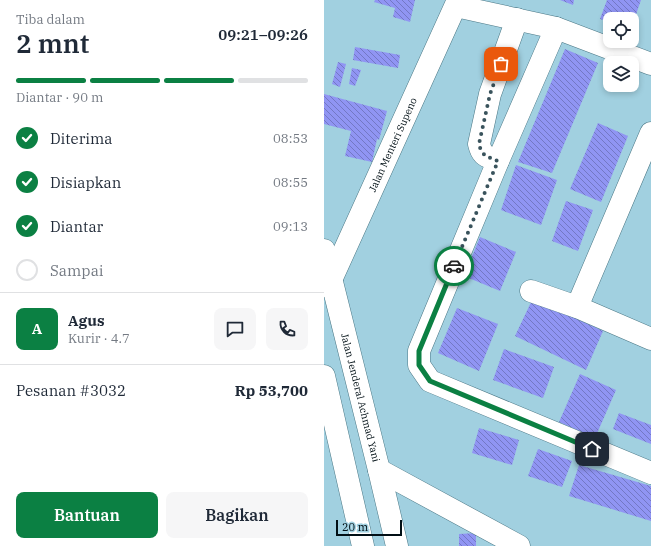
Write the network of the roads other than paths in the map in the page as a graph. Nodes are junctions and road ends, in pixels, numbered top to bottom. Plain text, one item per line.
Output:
1 (457, 3) edge
2 (517, 19) junction
3 (556, 28) junction
4 (651, 64) edge
5 (651, 132) edge
6 (498, 161) junction
7 (324, 250) edge
8 (328, 283) edge
9 (532, 291) dead end
10 (577, 307) junction
11 (651, 339) edge
12 (324, 376) edge
13 (380, 470) junction
14 (651, 473) edge
15 (363, 546) edge
16 (397, 546) edge
17 (518, 546) edge

1 - 2 street
1 - 8 street, Jalan Menteri Supeno
2 - 3 street
2 - 6 street
3 - 4 street
3 - 6 street
5 - 10 street
6 - 14 street
7 - 8 street, Jalan Jenderal Achmad Yani
8 - 13 street, Jalan Jenderal Achmad Yani
9 - 10 street
10 - 11 street
12 - 15 street
13 - 16 street, Jalan Jenderal Achmad Yani
13 - 17 street

